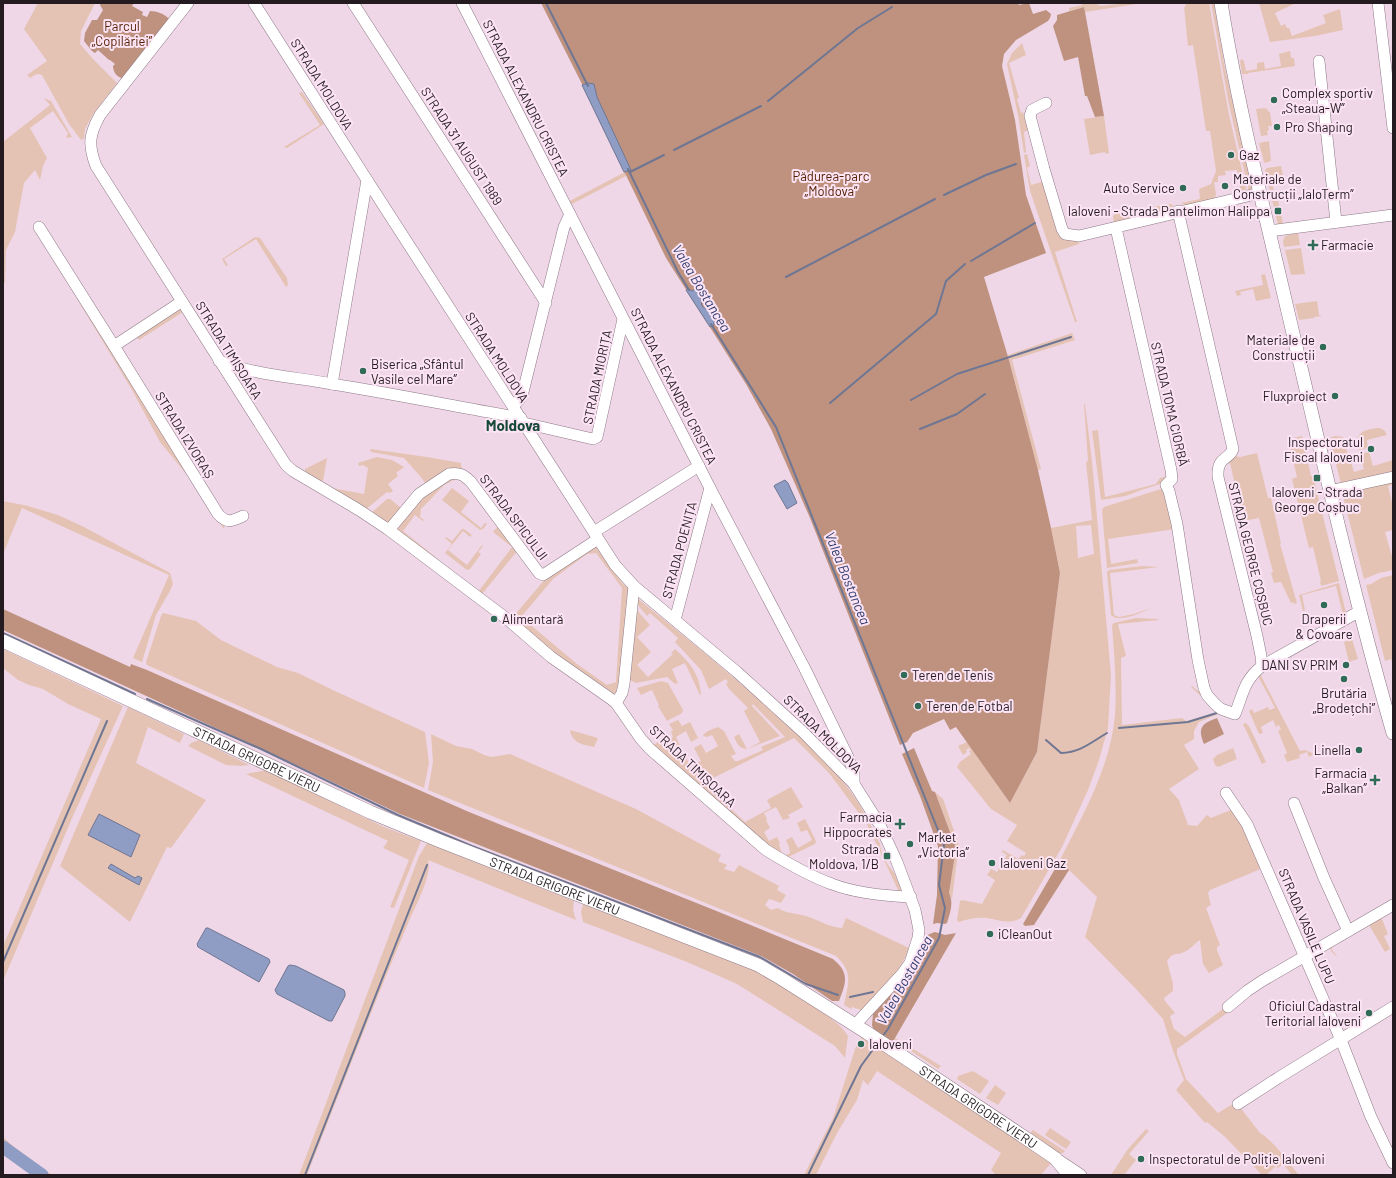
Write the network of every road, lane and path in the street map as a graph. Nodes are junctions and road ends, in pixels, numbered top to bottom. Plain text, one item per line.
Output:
1 (188, 3) edge
2 (254, 3) edge
3 (353, 3) edge
4 (462, 3) edge
5 (1221, 3) edge
6 (1378, 3) edge
7 (1319, 61) dead end
8 (1046, 103) dead end
9 (1393, 128) edge
10 (367, 180) junction
11 (1260, 193) junction
12 (1178, 211) junction
13 (570, 214) junction
14 (1393, 215) edge
15 (1336, 222) junction
16 (39, 227) dead end
17 (1116, 228) junction
18 (1269, 231) junction
19 (182, 302) junction
20 (546, 303) junction
21 (623, 319) junction
22 (114, 346) junction
23 (219, 361) junction
24 (332, 384) junction
25 (513, 406) junction
26 (523, 421) junction
27 (699, 466) junction
28 (1393, 477) edge
29 (710, 488) junction
30 (1329, 491) junction
31 (243, 516) dead end
32 (389, 530) junction
33 (596, 535) junction
34 (634, 586) junction
35 (1360, 611) junction
36 (675, 620) junction
37 (1257, 636) junction
38 (3, 641) edge
39 (1278, 657) junction
40 (1262, 666) junction
41 (1389, 702) edge
42 (616, 703) junction
43 (1393, 733) edge
44 (854, 784) junction
45 (1226, 792) dead end
46 (1294, 803) dead end
47 (911, 897) junction
48 (1393, 905) edge
49 (1348, 931) junction
50 (1304, 957) junction
51 (1228, 1007) dead end
52 (1393, 1008) edge
53 (855, 1025) junction
54 (1341, 1040) junction
55 (1238, 1104) dead end
56 (1055, 1158) junction
57 (1393, 1163) edge
58 (1069, 1175) edge
59 (1082, 1175) edge

1 - 19 street, STRADA TIMIȘOARA
2 - 10 street, STRADA MOLDOVA
3 - 20 street, STRADA 31 AUGUST 1989
4 - 13 street, STRADA ALEXANDRU CRISTEA
5 - 11 main road
6 - 9 street
7 - 15 street
8 - 17 street
10 - 24 street
10 - 25 street, STRADA MOLDOVA
11 - 12 street
11 - 18 main road
12 - 17 street
12 - 37 street, STRADA GEORGE COȘBUC
13 - 20 street
13 - 21 street, STRADA ALEXANDRU CRISTEA
14 - 15 street
15 - 18 street
16 - 22 street, STRADA IZVORAȘ
17 - 40 street, STRADA TOMA CIORBĂ
18 - 30 main road
19 - 22 street
19 - 23 street, STRADA TIMIȘOARA
20 - 25 street
21 - 26 street, STRADA MIORIȚA
21 - 27 street, STRADA ALEXANDRU CRISTEA
22 - 31 street, STRADA IZVORAȘ
23 - 24 street
23 - 32 street, STRADA TIMIȘOARA
24 - 26 street
25 - 26 street, STRADA MOLDOVA
26 - 33 street, STRADA MOLDOVA
27 - 29 street, STRADA ALEXANDRU CRISTEA
27 - 33 street
28 - 30 street
29 - 36 street, STRADA POENIȚA
29 - 44 street, STRADA ALEXANDRU CRISTEA
30 - 35 main road
32 - 33 street, STRADA SPICULUI
32 - 42 street, STRADA TIMIȘOARA
33 - 34 street, STRADA MOLDOVA
34 - 36 street, STRADA MOLDOVA
34 - 42 street
35 - 39 street
35 - 41 main road
36 - 44 street, STRADA MOLDOVA
37 - 39 street
37 - 40 street, STRADA GEORGE COȘBUC
38 - 53 main road, STRADA GRIGORE VIERU
39 - 40 street
41 - 43 main road
42 - 47 street, STRADA TIMIȘOARA
44 - 47 street, STRADA MOLDOVA
45 - 50 street, STRADA VASILE LUPU
46 - 49 street
47 - 53 street, STRADA MOLDOVA
48 - 49 street
49 - 50 street
50 - 51 street
50 - 54 street, STRADA VASILE LUPU
52 - 54 street
53 - 56 main road, STRADA GRIGORE VIERU
54 - 55 street
54 - 57 street, STRADA VASILE LUPU
56 - 58 main road
56 - 59 street, STRADA GRIGORE VIERU

